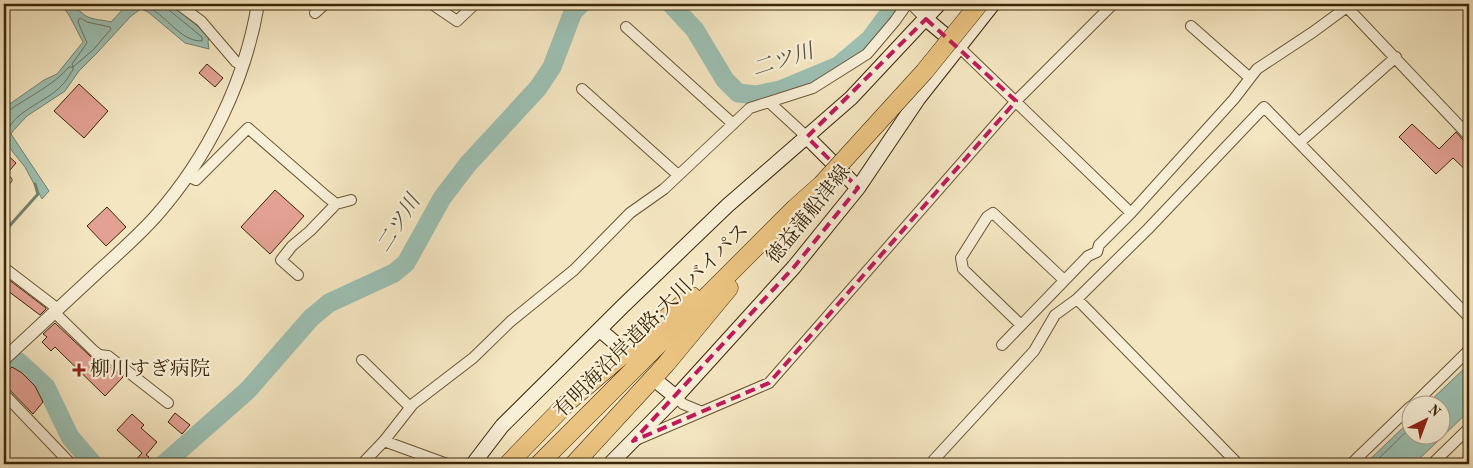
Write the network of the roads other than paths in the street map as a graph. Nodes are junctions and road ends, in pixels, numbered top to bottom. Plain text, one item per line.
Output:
1 (178, 4) edge
2 (258, 4) edge
3 (326, 4) edge
4 (432, 4) edge
5 (475, 4) edge
6 (909, 4) edge
7 (939, 4) edge
8 (972, 4) edge
9 (979, 4) edge
10 (993, 4) edge
11 (1113, 4) edge
12 (1346, 5) edge
13 (315, 13) dead end
14 (926, 19) junction
15 (1191, 26) dead end
16 (626, 27) dead end
17 (960, 47) junction
18 (1396, 57) junction
19 (242, 65) junction
20 (1250, 78) junction
21 (582, 88) dead end
22 (1016, 101) junction
23 (769, 102) junction
24 (732, 123) junction
25 (1469, 136) edge
26 (807, 137) junction
27 (1300, 142) junction
28 (678, 175) junction
29 (186, 176) junction
30 (9, 180) dead end
31 (820, 182) junction
32 (4, 186) edge
33 (858, 188) junction
34 (351, 200) dead end
35 (336, 204) junction
36 (795, 208) junction
37 (1131, 213) junction
38 (4, 269) edge
39 (298, 275) dead end
40 (1064, 280) junction
41 (1077, 299) junction
42 (56, 310) junction
43 (1469, 317) edge
44 (1021, 325) junction
45 (600, 330) junction
46 (1002, 345) dead end
47 (621, 348) dead end
48 (1469, 350) edge
49 (4, 359) edge
50 (362, 360) dead end
51 (660, 384) dead end
52 (4, 394) edge
53 (1421, 396) edge
54 (676, 397) junction
55 (168, 403) dead end
56 (410, 407) junction
57 (700, 411) junction
58 (1400, 417) edge
59 (1469, 428) edge
60 (384, 441) junction
61 (633, 441) junction
62 (71, 464) edge
63 (362, 464) edge
64 (446, 464) edge
65 (473, 464) edge
66 (508, 464) edge
67 (539, 464) edge
68 (574, 464) edge
69 (610, 464) edge
70 (913, 464) edge
71 (926, 464) edge
72 (930, 464) edge
73 (1238, 464) edge
74 (1351, 464) edge
75 (1432, 464) edge

1 - 19 street
2 - 19 street
3 - 13 street
4 - 5 street
6 - 14 street
6 - 23 street
7 - 14 main road
8 - 31 highway, 有明海沿岸道路;大川バイパス
9 - 31 highway, 有明海沿岸道路;大川バイパス, bridge
10 - 17 main road, 徳益蒲船津線
11 - 22 street
12 - 18 street
12 - 20 street
14 - 17 main road
14 - 26 main road
15 - 20 street
16 - 24 street
17 - 22 street
17 - 33 main road, 徳益蒲船津線
18 - 25 street
18 - 27 street
19 - 29 street
20 - 37 street
21 - 28 street
22 - 37 street
22 - 57 street
23 - 24 street
23 - 26 street
24 - 28 street
26 - 33 main road
26 - 45 main road
27 - 41 street
27 - 43 street
28 - 56 street
29 - 35 street
29 - 42 street
30 - 32 lane
31 - 36 highway, 有明海沿岸道路;大川バイパス
33 - 54 main road, 徳益蒲船津線
34 - 35 street
35 - 39 street
36 - 66 highway
36 - 67 highway, 有明海沿岸道路;大川バイパス
36 - 68 highway
37 - 40 street
38 - 42 street
40 - 44 street
40 - 44 street
41 - 72 street
41 - 73 street
42 - 49 street
42 - 55 street
44 - 46 street
45 - 47 main road
45 - 65 main road
48 - 53 street
50 - 56 street
51 - 54 main road
52 - 62 street
54 - 57 street
54 - 61 main road, 徳益蒲船津線
56 - 60 street
57 - 61 street
58 - 74 street
59 - 75 street
60 - 63 street
60 - 64 street
61 - 69 main road, 徳益蒲船津線
70 - 71 street

